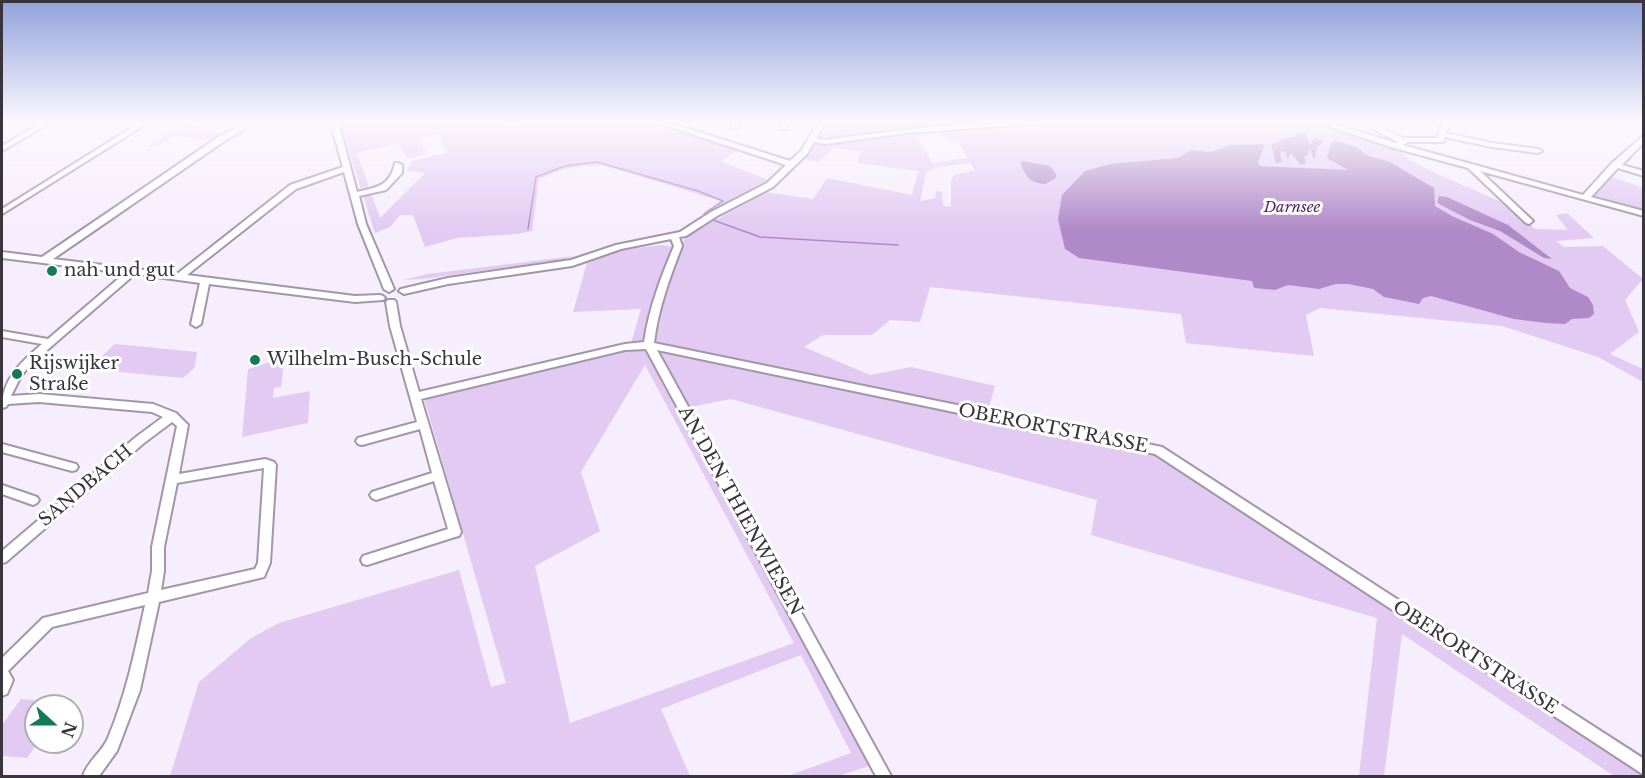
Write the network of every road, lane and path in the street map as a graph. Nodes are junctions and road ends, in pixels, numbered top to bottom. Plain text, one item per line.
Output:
1 (90, 157) edge
2 (195, 157) edge
3 (343, 157) edge
4 (771, 157) edge
5 (798, 157) edge
6 (1441, 157) edge
7 (1623, 157) edge
8 (792, 164) junction
9 (398, 165) dead end
10 (1615, 165) junction
11 (1471, 167) junction
12 (346, 169) junction
13 (1644, 174) edge
14 (353, 195) junction
15 (1585, 198) junction
16 (2, 212) edge
17 (1644, 214) edge
18 (1530, 221) dead end
19 (675, 237) junction
20 (2, 255) edge
21 (43, 261) junction
22 (133, 271) junction
23 (179, 277) junction
24 (207, 280) junction
25 (389, 289) junction
26 (404, 291) junction
27 (380, 298) junction
28 (391, 302) junction
29 (196, 324) dead end
30 (2, 334) edge
31 (49, 342) junction
32 (649, 345) junction
33 (417, 396) junction
34 (3, 402) edge
35 (172, 416) junction
36 (424, 424) junction
37 (362, 441) dead end
38 (2, 448) edge
39 (72, 467) dead end
40 (439, 475) junction
41 (173, 479) junction
42 (2, 490) edge
43 (376, 495) dead end
44 (33, 500) dead end
45 (2, 558) edge
46 (367, 560) dead end
47 (153, 599) junction
48 (2, 667) edge
49 (2, 674) edge
50 (2, 688) edge
51 (1644, 768) edge
52 (90, 777) edge
53 (884, 777) edge

1 - 16 street
2 - 21 street
3 - 12 street
4 - 8 street
5 - 8 street
6 - 11 street
7 - 10 street
8 - 19 street
9 - 14 street
10 - 13 street
10 - 15 street
11 - 15 street
11 - 18 street
12 - 14 street
12 - 23 street
14 - 25 street
15 - 17 street
19 - 26 street
19 - 32 street
20 - 21 street
21 - 22 street
22 - 23 street
22 - 31 street
23 - 24 street
24 - 27 street
24 - 29 street
25 - 26 street
25 - 27 street
26 - 28 street
27 - 28 street
28 - 33 street
30 - 31 street
31 - 34 street
32 - 33 street, OBERORTSTRASSE
32 - 51 street, OBERORTSTRASSE
32 - 53 street, AN DEN THIENWIESEN
33 - 36 street
34 - 35 street
35 - 41 street
35 - 45 street, SANDBACH
36 - 37 street
36 - 40 street
38 - 39 street
40 - 43 street
40 - 46 street
41 - 47 street
41 - 47 street
42 - 44 street
47 - 48 street
47 - 52 street
49 - 50 street

